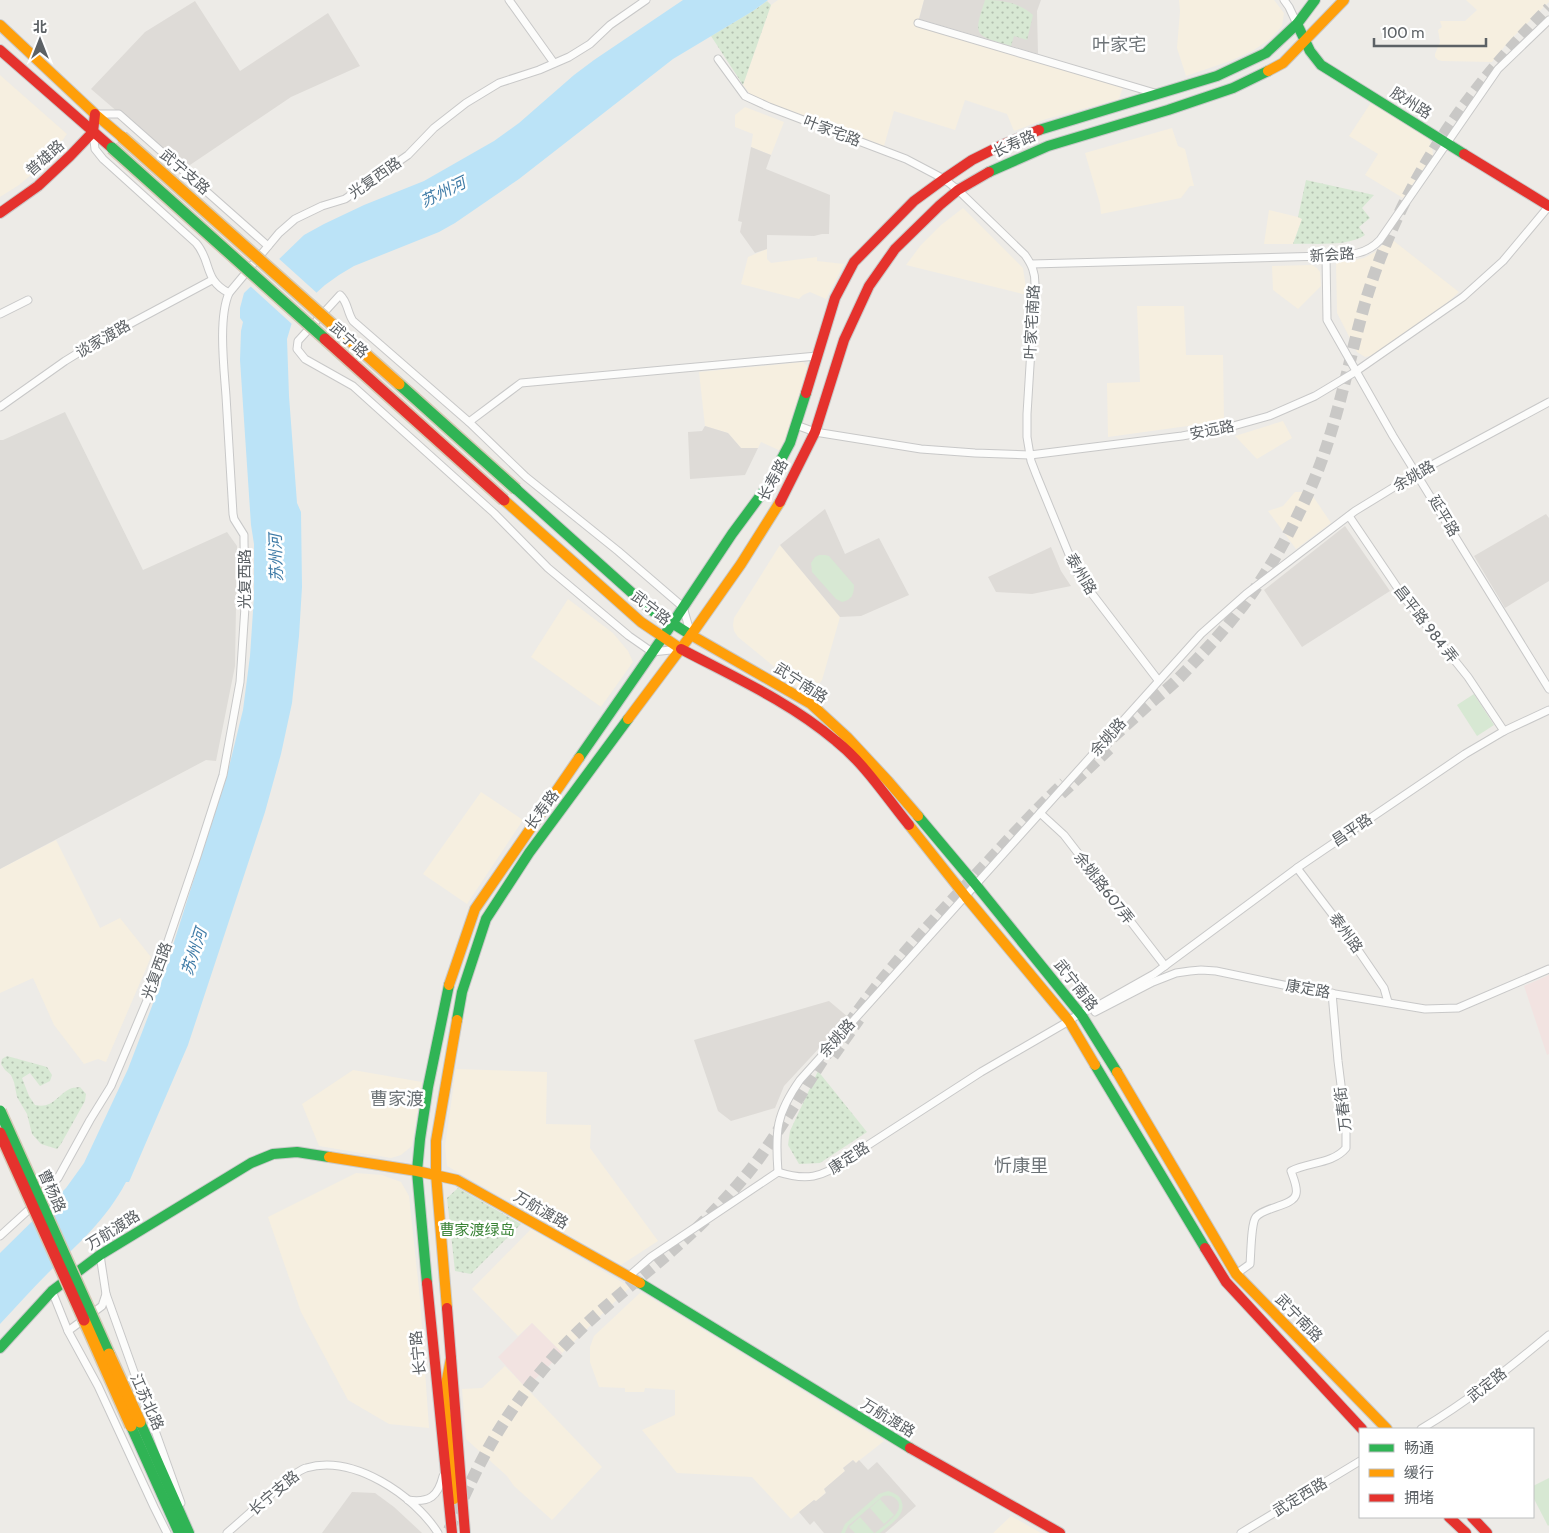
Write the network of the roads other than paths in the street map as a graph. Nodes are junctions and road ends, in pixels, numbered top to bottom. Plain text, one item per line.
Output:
1 (510, 0) edge
2 (646, 0) edge
3 (1284, 0) edge
4 (1315, 0) edge
5 (1344, 0) edge
6 (1549, 20) edge
7 (918, 23) dead end
8 (1297, 24) junction
9 (0, 25) edge
10 (1305, 42) junction
11 (0, 50) edge
12 (718, 59) dead end
13 (554, 63) junction
14 (1160, 94) junction
15 (95, 114) junction
16 (93, 132) junction
17 (1446, 142) junction
18 (944, 179) junction
19 (958, 190) junction
20 (1549, 206) edge
21 (0, 213) edge
22 (268, 246) junction
23 (1326, 256) junction
24 (1032, 264) junction
25 (212, 280) junction
26 (229, 293) junction
27 (28, 300) dead end
28 (0, 314) edge
29 (816, 356) junction
30 (1355, 372) junction
31 (1549, 402) edge
32 (0, 407) edge
33 (468, 422) junction
34 (805, 429) junction
35 (1030, 455) junction
36 (1417, 473) junction
37 (1348, 516) junction
38 (683, 607) junction
39 (672, 624) junction
40 (691, 635) junction
41 (662, 637) junction
42 (681, 649) junction
43 (652, 652) junction
44 (1158, 680) junction
45 (1549, 689) edge
46 (1549, 710) edge
47 (1504, 731) junction
48 (1040, 813) junction
49 (1297, 868) junction
50 (976, 885) junction
51 (966, 897) junction
52 (1165, 966) junction
53 (1549, 969) edge
54 (1332, 993) junction
55 (1388, 1002) junction
56 (1081, 1015) junction
57 (1069, 1021) junction
58 (0, 1111) edge
59 (0, 1133) edge
60 (417, 1171) junction
61 (778, 1172) junction
62 (436, 1174) junction
63 (0, 1236) edge
64 (100, 1255) junction
65 (1236, 1274) junction
66 (628, 1277) junction
67 (74, 1286) junction
68 (52, 1291) junction
69 (106, 1294) junction
70 (68, 1331) junction
71 (1549, 1335) edge
72 (0, 1348) edge
73 (451, 1358) junction
74 (1361, 1428) edge
75 (1386, 1428) edge
76 (1423, 1428) edge
77 (1359, 1462) edge
78 (444, 1470) junction
79 (454, 1499) dead end
80 (408, 1500) junction
81 (1450, 1518) edge
82 (1473, 1518) edge
83 (186, 1531) edge
84 (167, 1533) edge
85 (227, 1533) edge
86 (438, 1533) edge
87 (452, 1533) edge
88 (464, 1533) edge
89 (1060, 1533) edge
90 (1240, 1533) edge
91 (1466, 1533) edge
92 (1486, 1533) edge

1 - 13 street
2 - 13 street, 光复西路
3 - 8 street, 胶州路
4 - 8 main road, 长寿路
5 - 10 main road, 长寿路
6 - 17 street, 新会路
7 - 14 street
8 - 10 main road, 胶州路
8 - 14 main road, 长寿路
9 - 15 main road, 武宁路
10 - 17 main road, 胶州路
10 - 19 main road, 长寿路
11 - 16 main road, 武宁路
12 - 18 street, 叶家宅路
13 - 22 street, 光复西路
14 - 18 main road, 长寿路
15 - 16 main road
15 - 22 street, 武宁支路
15 - 39 main road, 武宁路, bridge
16 - 21 main road, 普雄路
16 - 25 street
16 - 41 main road, 武宁路, bridge
17 - 20 main road, 胶州路
17 - 23 street, 新会路
18 - 19 street, 叶家宅路
18 - 29 main road, 长寿路
19 - 24 street, 叶家宅南路
19 - 34 main road, 长寿路
20 - 30 street, 安远路
22 - 26 street, 光复西路
23 - 24 street, 新会路
23 - 30 street, 延平路
24 - 35 street, 叶家宅南路
25 - 26 street
25 - 32 street, 谈家渡路
26 - 63 street, 光复西路
27 - 28 street
29 - 33 street
29 - 34 main road, 长寿路
30 - 35 street, 安远路
30 - 36 street, 延平路
31 - 36 street, 余姚路
33 - 38 street
33 - 43 street
34 - 35 street, 安远路
34 - 38 main road, 长寿路
34 - 40 main road, 长寿路
35 - 44 street, 泰州路
36 - 37 street, 余姚路
36 - 45 street, 延平路
37 - 44 street, 余姚路
37 - 47 street, 昌平路 984 弄
38 - 39 main road, 长寿路
38 - 40 street
39 - 40 main road, 武宁南路
39 - 41 main road, 长寿路
40 - 42 main road, 长寿路
40 - 50 main road, 武宁南路
41 - 42 main road, 武宁路
41 - 43 main road, 长寿路
42 - 43 street
42 - 51 main road, 武宁南路
42 - 62 main road, 长寿路
43 - 60 main road, 长寿路
44 - 48 street, 余姚路
46 - 47 street, 昌平路
47 - 49 street, 昌平路
48 - 50 street, 余姚路
48 - 52 street, 余姚路607弄
49 - 52 street, 昌平路
49 - 55 street, 泰州路
50 - 51 street, 余姚路
50 - 56 main road, 武宁南路
51 - 57 main road, 武宁南路
51 - 61 street, 余姚路
52 - 56 street, 康定路
53 - 55 street, 康定路
54 - 55 street, 康定路
54 - 56 street, 康定路
54 - 65 street, 万春街
56 - 57 street, 康定路
56 - 65 main road, 武宁南路
57 - 61 street, 康定路
57 - 74 main road, 武宁南路
58 - 67 main road, 曹杨路, bridge
59 - 67 main road, 曹杨路, bridge
60 - 62 main road, 万航渡路
60 - 64 main road, 万航渡路
60 - 78 main road, 长宁路
61 - 66 street
62 - 66 main road, 万航渡路
62 - 73 main road
64 - 68 main road, 万航渡路
64 - 69 street
65 - 75 main road, 武宁南路
66 - 89 main road, 万航渡路
67 - 83 main road, 江苏北路, bridge
68 - 70 street
68 - 72 main road, 万航渡路
69 - 70 street
69 - 83 street
70 - 84 street
71 - 76 street, 武定路
73 - 79 main road
73 - 88 main road
77 - 90 street, 武定西路
78 - 80 street
78 - 87 main road, 长宁路
80 - 85 street, 长宁支路
80 - 86 street, 长宁支路
81 - 91 main road
82 - 92 main road

